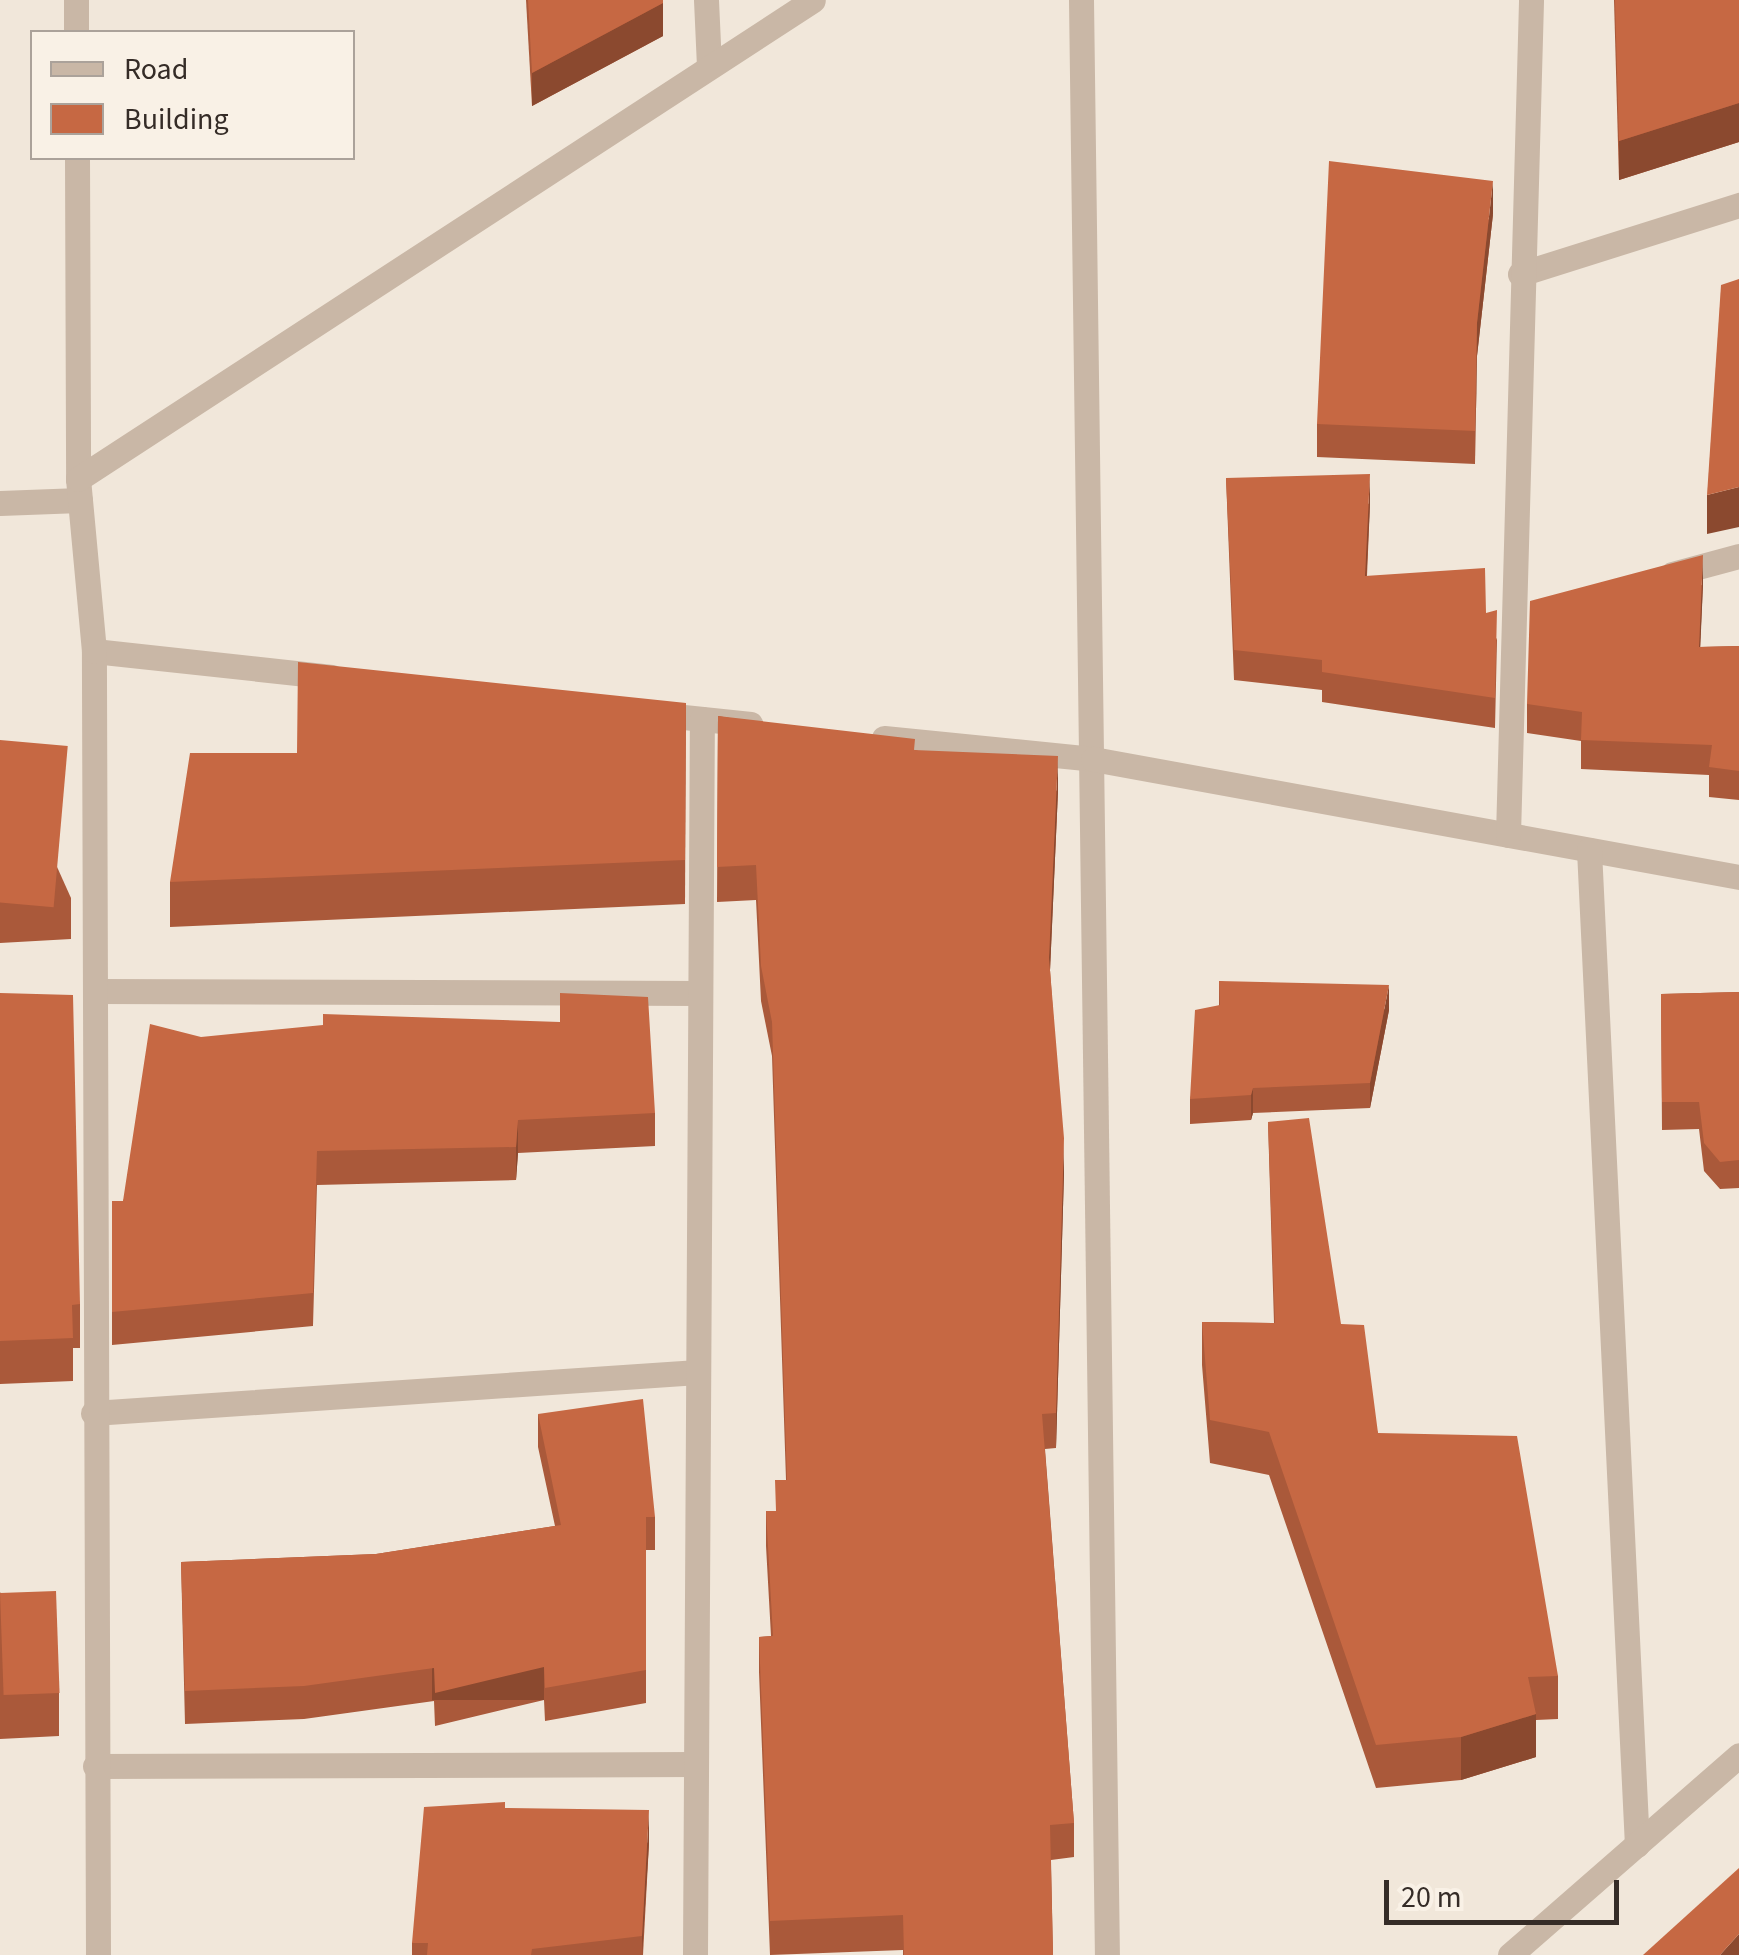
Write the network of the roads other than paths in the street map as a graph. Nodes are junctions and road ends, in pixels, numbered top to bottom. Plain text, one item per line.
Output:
1 (76, 0) edge
2 (706, 0) edge
3 (813, 0) edge
4 (1082, 0) edge
5 (1531, 0) edge
6 (76, 30) edge
7 (708, 65) junction
8 (77, 160) edge
9 (1739, 205) edge
10 (1520, 274) junction
11 (79, 490) junction
12 (0, 503) edge
13 (1739, 556) edge
14 (1644, 582) edge
15 (1550, 608) edge
16 (1512, 618) junction
17 (94, 650) junction
18 (368, 682) edge
19 (624, 710) edge
20 (702, 719) junction
21 (780, 727) edge
22 (858, 735) edge
23 (1093, 758) junction
24 (1508, 835) junction
25 (1589, 850) junction
26 (1739, 877) edge
27 (97, 991) junction
28 (700, 992) junction
29 (698, 1372) junction
30 (93, 1413) junction
31 (1739, 1755) edge
32 (696, 1764) junction
33 (95, 1766) junction
34 (1637, 1845) junction
35 (98, 1955) edge
36 (695, 1955) edge
37 (1107, 1955) edge
38 (1510, 1955) edge

1 - 6 street
2 - 7 street
3 - 7 street
4 - 23 street
5 - 10 street
7 - 11 street
8 - 11 street
9 - 10 street
10 - 16 street
11 - 12 street
11 - 17 street
13 - 14 street
15 - 16 street
16 - 24 street
17 - 18 street
17 - 27 street
19 - 20 street
20 - 21 street
20 - 28 street
22 - 23 street
23 - 24 street
23 - 37 street
24 - 25 street
25 - 26 street
25 - 34 street
27 - 28 street
27 - 30 street
28 - 29 street
29 - 30 street
29 - 32 street
30 - 33 street
31 - 34 street
32 - 33 street
32 - 36 street
33 - 35 street
34 - 38 street

